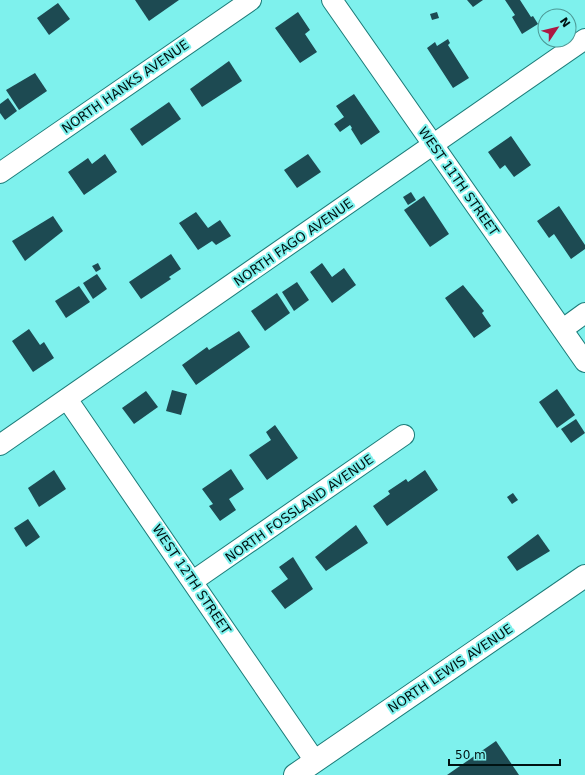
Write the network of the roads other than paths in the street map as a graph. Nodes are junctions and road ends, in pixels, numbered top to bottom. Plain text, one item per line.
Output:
1 (251, 0) edge
2 (332, 0) edge
3 (585, 39) edge
4 (434, 144) junction
5 (0, 172) edge
6 (585, 314) edge
7 (563, 329) junction
8 (585, 362) edge
9 (67, 399) junction
10 (404, 435) dead end
11 (0, 445) edge
12 (585, 576) edge
13 (193, 581) junction
14 (315, 760) junction
15 (294, 775) edge

1 - 5 street, NORTH HANKS AVENUE
2 - 4 street, WEST 11TH STREET
3 - 4 street, NORTH FAGO AVENUE
4 - 7 street, WEST 11TH STREET
4 - 9 street, NORTH FAGO AVENUE
6 - 7 street
7 - 8 street, WEST 11TH STREET
9 - 11 street, NORTH FAGO AVENUE
9 - 13 street, WEST 12TH STREET
10 - 13 street, NORTH FOSSLAND AVENUE
12 - 14 main road, NORTH LEWIS AVENUE
13 - 14 street, WEST 12TH STREET
14 - 15 main road, NORTH LEWIS AVENUE

